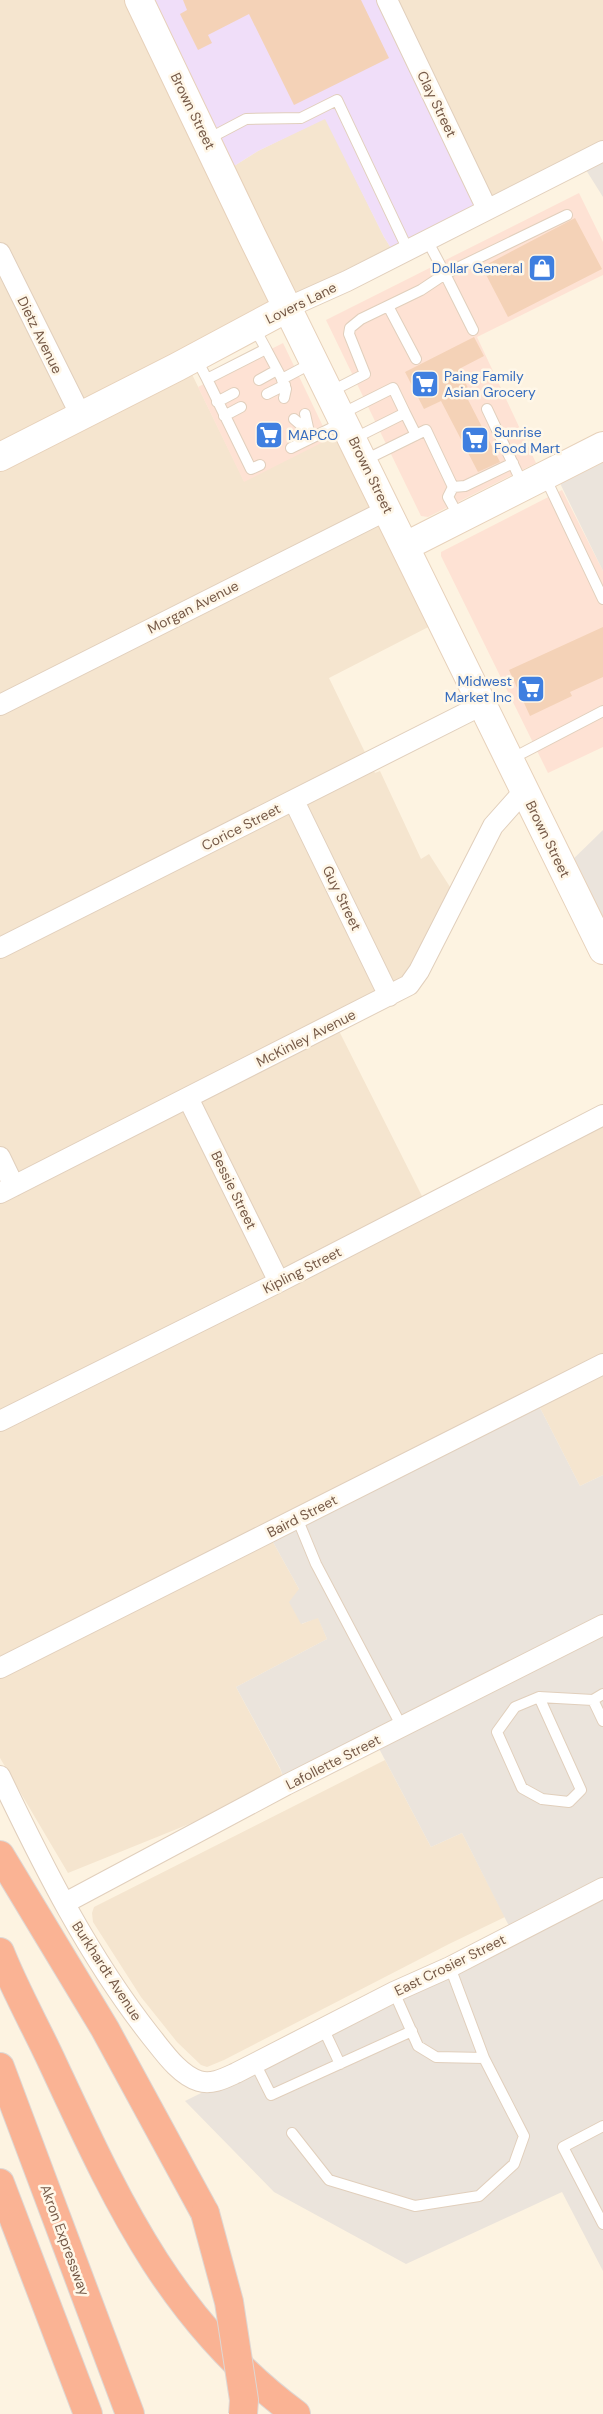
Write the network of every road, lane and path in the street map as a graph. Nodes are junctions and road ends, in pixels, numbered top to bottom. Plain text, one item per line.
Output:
1 (139, 0) edge
2 (387, 0) edge
3 (206, 139) junction
4 (603, 151) edge
5 (487, 209) junction
6 (567, 215) dead end
7 (427, 240) junction
8 (408, 250) junction
9 (0, 253) edge
10 (445, 274) junction
11 (388, 306) junction
12 (288, 308) junction
13 (473, 330) dead end
14 (260, 337) junction
15 (416, 358) dead end
16 (315, 362) junction
17 (201, 368) junction
18 (259, 380) dead end
19 (285, 386) junction
20 (234, 393) dead end
21 (267, 394) dead end
22 (218, 402) junction
23 (241, 407) dead end
24 (487, 409) dead end
25 (405, 413) junction
26 (305, 414) dead end
27 (81, 416) junction
28 (224, 416) junction
29 (294, 419) dead end
30 (346, 425) junction
31 (310, 435) junction
32 (416, 435) junction
33 (603, 446) edge
34 (292, 448) dead end
35 (0, 457) edge
36 (260, 465) dead end
37 (527, 475) junction
38 (453, 487) junction
39 (387, 510) junction
40 (460, 519) junction
41 (406, 546) junction
42 (603, 599) edge
43 (0, 705) edge
44 (482, 705) junction
45 (603, 712) edge
46 (509, 760) junction
47 (524, 791) junction
48 (294, 801) junction
49 (0, 948) edge
50 (603, 950) edge
51 (389, 996) junction
52 (188, 1098) junction
53 (603, 1115) edge
54 (0, 1157) edge
55 (7, 1190) edge
56 (279, 1282) junction
57 (603, 1364) edge
58 (0, 1421) edge
59 (297, 1518) junction
60 (603, 1625) edge
61 (0, 1668) edge
62 (603, 1694) edge
63 (539, 1697) junction
64 (593, 1700) junction
65 (603, 1721) edge
66 (402, 1727) junction
67 (0, 1776) edge
68 (0, 1855) edge
69 (603, 1888) edge
70 (65, 1903) junction
71 (0, 1952) edge
72 (450, 1967) junction
73 (394, 1992) junction
74 (322, 2028) junction
75 (412, 2031) junction
76 (297, 2041) joint
77 (484, 2058) junction
78 (255, 2063) junction
79 (340, 2064) junction
80 (0, 2067) edge
81 (603, 2126) edge
82 (292, 2133) dead end
83 (0, 2184) edge
84 (603, 2224) edge
85 (88, 2414) edge
86 (130, 2414) edge
87 (243, 2414) edge
88 (296, 2414) edge

1 - 3 main road, Brown Street
2 - 5 street, Clay Street
3 - 8 lane
3 - 12 main road, Brown Street
4 - 5 street, Lovers Lane
5 - 7 street, Lovers Lane
6 - 10 lane
7 - 8 street, Lovers Lane
7 - 10 lane
8 - 12 street, Lovers Lane
9 - 27 street, Dietz Avenue
10 - 11 lane
10 - 13 lane
11 - 15 lane
11 - 30 lane
12 - 14 main road, Lovers Lane
12 - 16 main road, Brown Street
14 - 17 main road, Lovers Lane
14 - 19 lane
16 - 19 lane
16 - 30 main road, Brown Street
17 - 22 lane
17 - 27 main road, Lovers Lane
18 - 19 lane
19 - 21 lane
20 - 22 lane
22 - 28 lane
23 - 28 lane
24 - 37 lane
25 - 30 lane
25 - 30 lane
25 - 32 lane
26 - 31 lane
27 - 35 main road, Lovers Lane
28 - 36 lane
29 - 31 lane
30 - 31 lane
30 - 32 lane
30 - 39 main road, Brown Street
31 - 34 lane
32 - 38 lane
33 - 37 main road
37 - 38 lane
37 - 40 main road
37 - 42 lane
38 - 40 lane
39 - 41 main road, Brown Street
39 - 43 street, Morgan Avenue
40 - 41 main road
41 - 44 main road, Brown Street
44 - 46 main road, Brown Street
44 - 48 street, Corice Street
45 - 46 lane
46 - 47 main road, Brown Street
47 - 50 main road, Brown Street
47 - 51 street, McKinley Avenue
48 - 49 street, Corice Street
48 - 51 street, Guy Street
51 - 52 street, McKinley Avenue
52 - 55 street, McKinley Avenue
52 - 56 street, Bessie Street
53 - 56 street, Kipling Street
54 - 55 street
56 - 58 street, Kipling Street
57 - 59 street, Baird Street
59 - 61 street, Baird Street
59 - 66 lane
60 - 66 street, Lafollette Street
62 - 64 lane
63 - 63 lane
63 - 64 lane
64 - 65 lane
66 - 70 street, Lafollette Street
67 - 70 street, Burkhardt Avenue
68 - 87 highway, bridge
69 - 72 street, East Crosier Street
70 - 78 street, Burkhardt Avenue
71 - 88 highway
72 - 73 street, East Crosier Street
72 - 77 lane
73 - 74 street, East Crosier Street
73 - 75 lane
74 - 76 street, East Crosier Street
74 - 79 lane
75 - 77 lane
75 - 79 lane
76 - 78 street, Burkhardt Avenue
77 - 82 lane
78 - 79 lane
80 - 86 highway, Akron Expressway
81 - 84 lane
83 - 85 highway

